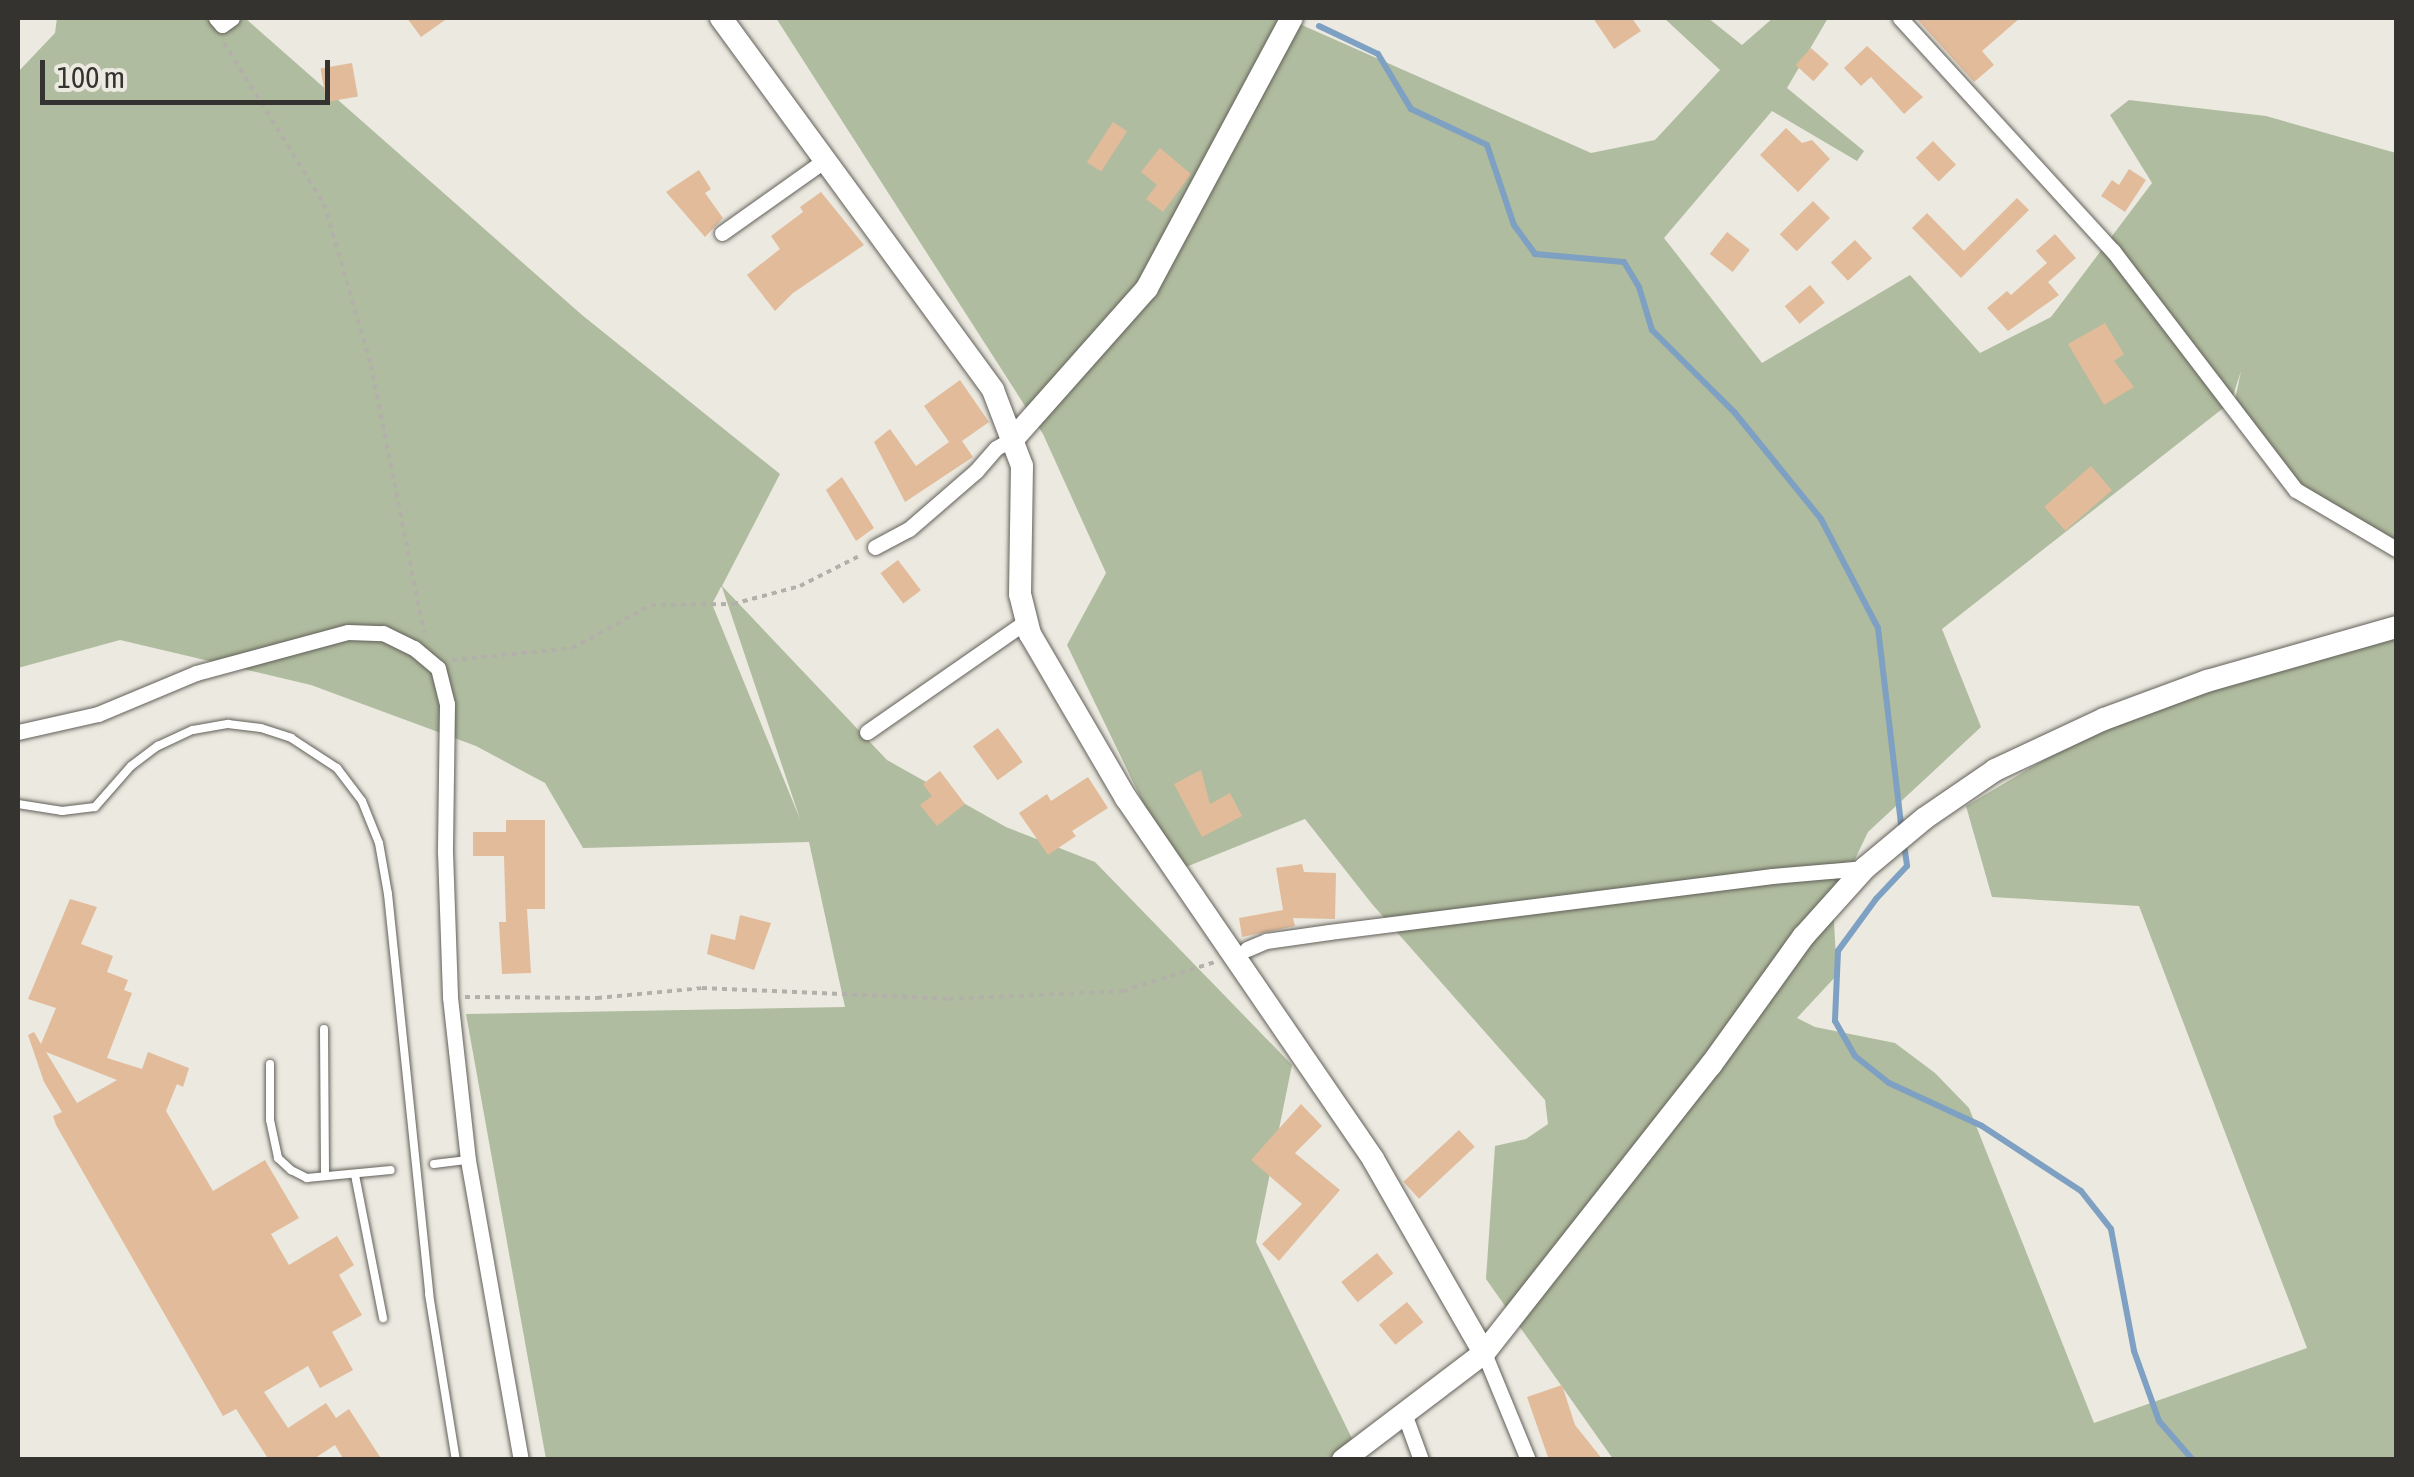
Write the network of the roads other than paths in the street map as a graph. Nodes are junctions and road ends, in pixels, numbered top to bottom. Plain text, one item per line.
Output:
1 (216, 18) edge
2 (232, 18) edge
3 (721, 18) edge
4 (1292, 18) edge
5 (1900, 18) edge
6 (825, 160) junction
7 (722, 233) dead end
8 (1014, 438) junction
9 (875, 547) road end
10 (2396, 549) edge
11 (1027, 621) junction
12 (2396, 627) edge
13 (18, 732) edge
14 (867, 732) dead end
15 (18, 804) edge
16 (1866, 868) junction
17 (1247, 949) road end
18 (324, 1029) dead end
19 (270, 1064) dead end
20 (468, 1160) junction
21 (434, 1164) dead end
22 (391, 1170) dead end
23 (354, 1174) junction
24 (325, 1176) junction
25 (383, 1318) dead end
26 (1484, 1352) junction
27 (1405, 1416) junction
28 (456, 1460) edge
29 (521, 1460) edge
30 (1343, 1460) edge
31 (1421, 1460) edge
32 (1528, 1460) edge

1 - 2 street
3 - 6 street
4 - 8 street
5 - 10 street
6 - 7 street
6 - 8 street
8 - 9 street
8 - 11 street
11 - 14 street
11 - 26 street
12 - 16 street
13 - 20 street
15 - 28 lane
16 - 17 street
16 - 26 street
18 - 24 lane
19 - 24 lane
20 - 21 lane
20 - 29 street
22 - 23 lane
23 - 24 lane
23 - 25 lane
26 - 27 street
26 - 32 street
27 - 30 street
27 - 31 street

